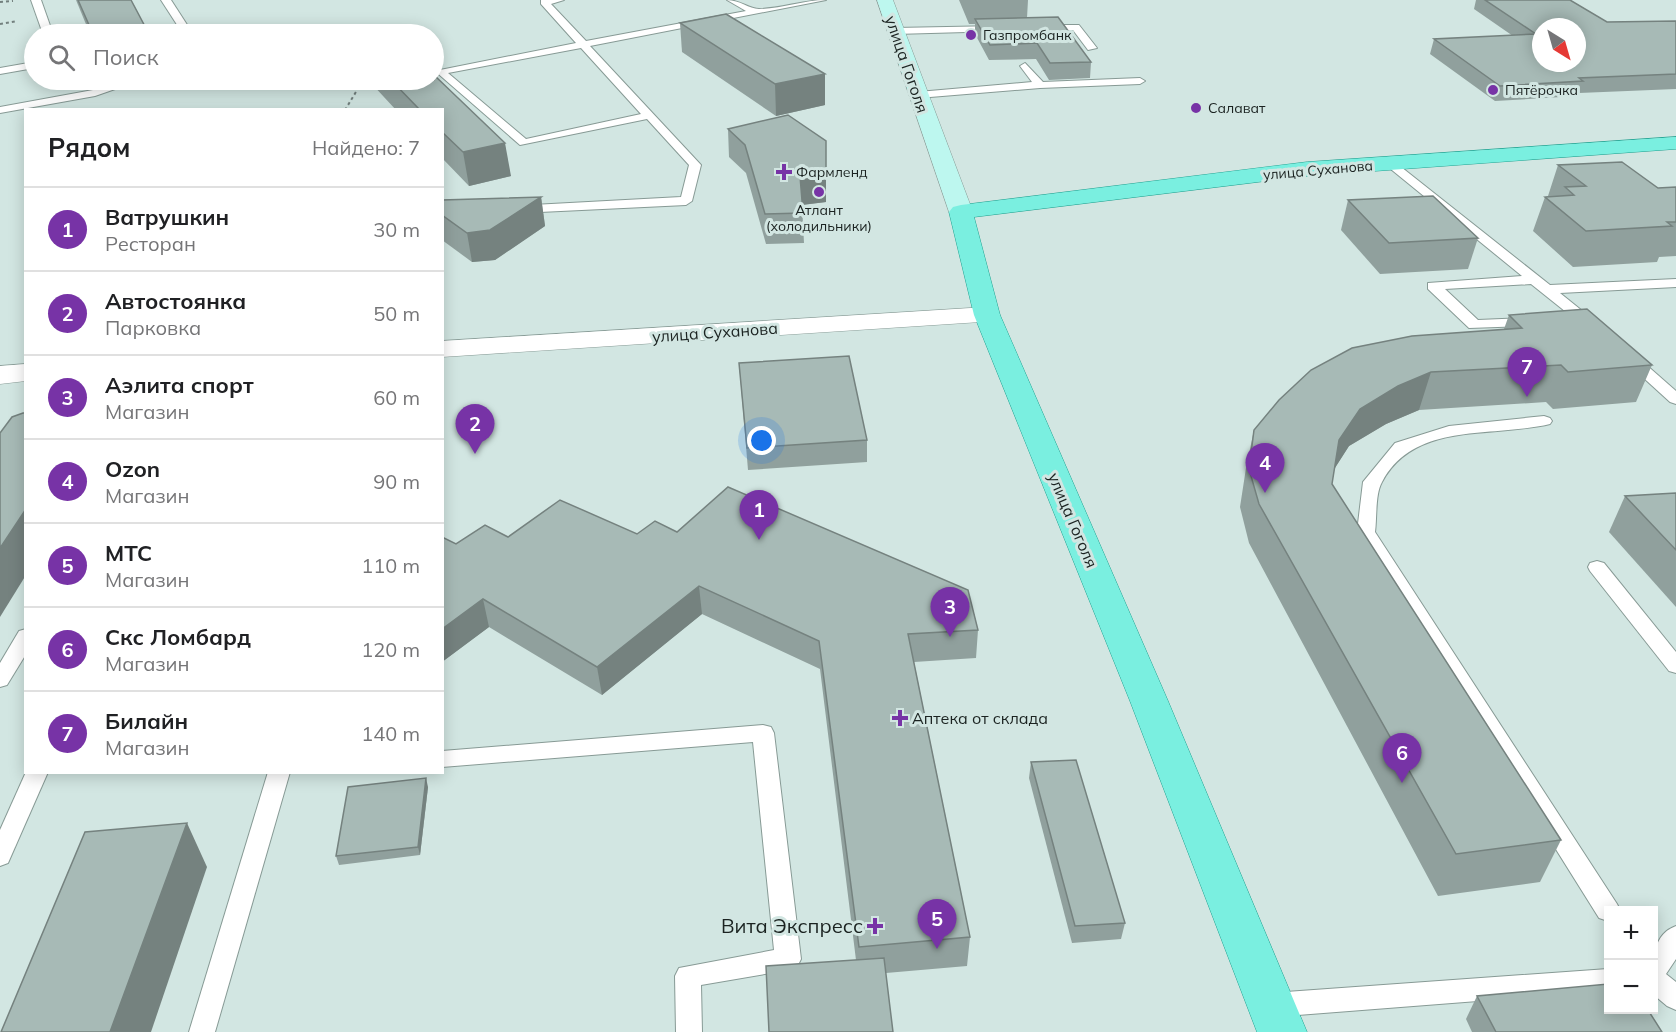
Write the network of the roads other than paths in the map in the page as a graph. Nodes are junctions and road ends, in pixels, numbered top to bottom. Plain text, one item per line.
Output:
1 (36, 0) edge
2 (166, 0) edge
3 (559, 0) edge
4 (732, 0) edge
5 (821, 0) edge
6 (885, 0) edge
7 (755, 12) junction
8 (44, 24) edge
9 (182, 24) edge
10 (1031, 28) edge
11 (1008, 29) edge
12 (895, 31) junction
13 (583, 44) junction
14 (1092, 48) dead end
15 (1025, 66) edge
16 (24, 67) edge
17 (444, 70) edge
18 (0, 71) edge
19 (444, 74) edge
20 (1140, 81) dead end
21 (1040, 85) junction
22 (102, 90) edge
23 (918, 95) junction
24 (0, 110) edge
25 (647, 116) junction
26 (1676, 143) edge
27 (1390, 163) junction
28 (501, 210) edge
29 (961, 212) junction
30 (1536, 279) junction
31 (1676, 283) edge
32 (1549, 289) junction
33 (987, 315) junction
34 (1584, 319) junction
35 (1562, 320) edge
36 (1540, 321) edge
37 (1601, 334) edge
38 (1618, 348) edge
39 (444, 350) edge
40 (24, 372) edge
41 (0, 375) edge
42 (1676, 399) edge
43 (1544, 421) dead end
44 (1597, 567) dead end
45 (24, 639) edge
46 (1676, 666) edge
47 (0, 680) edge
48 (444, 759) edge
49 (36, 774) edge
50 (278, 774) edge
51 (0, 856) edge
52 (1605, 906) edge
53 (1676, 937) edge
54 (1658, 964) edge
55 (1604, 980) edge
56 (1658, 983) edge
57 (1676, 998) edge
58 (1277, 1018) edge
59 (202, 1032) edge
60 (689, 1032) edge

1 - 8 lane
2 - 9 lane
3 - 13 lane
4 - 7 lane
5 - 7 lane
6 - 12 street, улица Гоголя
7 - 13 lane
10 - 14 lane
11 - 12 lane
12 - 23 street, улица Гоголя
13 - 17 lane
13 - 25 lane
15 - 21 lane
16 - 18 lane
19 - 25 lane
20 - 21 lane
21 - 23 lane
22 - 24 lane
23 - 29 street, улица Гоголя
25 - 28 lane
26 - 27 main road, улица Суханова
27 - 29 main road, улица Суханова
27 - 30 lane
29 - 33 main road, улица Гоголя
30 - 32 lane
30 - 36 lane
31 - 32 lane
32 - 34 lane
33 - 39 street, улица Суханова
33 - 58 main road, улица Гоголя
34 - 35 lane
34 - 37 lane
38 - 42 lane
40 - 41 street
43 - 52 lane
44 - 46 lane
45 - 47 lane
48 - 60 lane
49 - 51 lane
50 - 59 lane
53 - 54 lane
55 - 58 lane
56 - 57 lane

